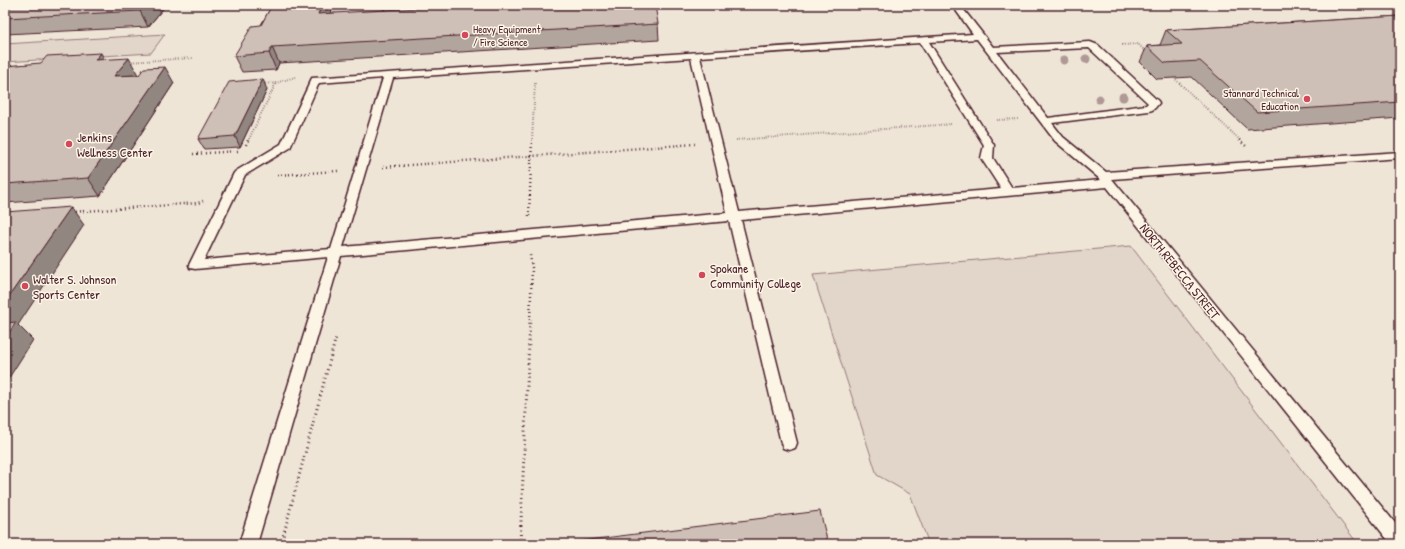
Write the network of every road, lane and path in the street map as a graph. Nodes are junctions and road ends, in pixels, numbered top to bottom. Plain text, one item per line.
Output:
1 (389, 5) edge
2 (431, 5) edge
3 (956, 5) edge
4 (979, 36) junction
5 (923, 40) junction
6 (1095, 47) junction
7 (990, 50) junction
8 (695, 55) junction
9 (1152, 57) edge
10 (193, 58) dead end
11 (122, 62) edge
12 (536, 66) junction
13 (389, 75) junction
14 (1174, 78) edge
15 (276, 83) dead end
16 (1020, 118) dead end
17 (1045, 121) junction
18 (975, 122) junction
19 (1236, 137) dead end
20 (716, 142) junction
21 (193, 154) dead end
22 (1400, 154) edge
23 (532, 156) junction
24 (361, 169) junction
25 (269, 175) dead end
26 (1106, 180) junction
27 (233, 188) junction
28 (1009, 192) junction
29 (67, 212) edge
30 (734, 217) junction
31 (528, 236) junction
32 (335, 254) junction
33 (336, 335) dead end
34 (789, 443) dead end
35 (1400, 542) edge
36 (248, 544) edge
37 (281, 544) edge
38 (520, 544) edge

1 - 2 lane
3 - 4 lane, NORTH REBECCA STREET
4 - 5 lane
4 - 7 lane, NORTH REBECCA STREET
5 - 8 lane
5 - 18 lane
6 - 7 lane
6 - 9 path
6 - 17 lane
7 - 17 lane, NORTH REBECCA STREET
8 - 12 lane
8 - 20 lane
10 - 11 path
12 - 13 lane
12 - 23 path
13 - 24 lane
13 - 27 lane
14 - 19 path
15 - 21 path
16 - 18 path
17 - 26 lane, NORTH REBECCA STREET
18 - 20 path
18 - 28 lane
20 - 23 path
20 - 30 lane
22 - 26 lane
23 - 24 path
23 - 31 path
24 - 25 path
24 - 32 lane
26 - 28 lane
26 - 35 lane, NORTH REBECCA STREET
27 - 29 path
27 - 32 lane
28 - 30 lane
30 - 31 lane
30 - 34 lane
31 - 32 lane
31 - 38 path
32 - 36 lane
33 - 37 path

